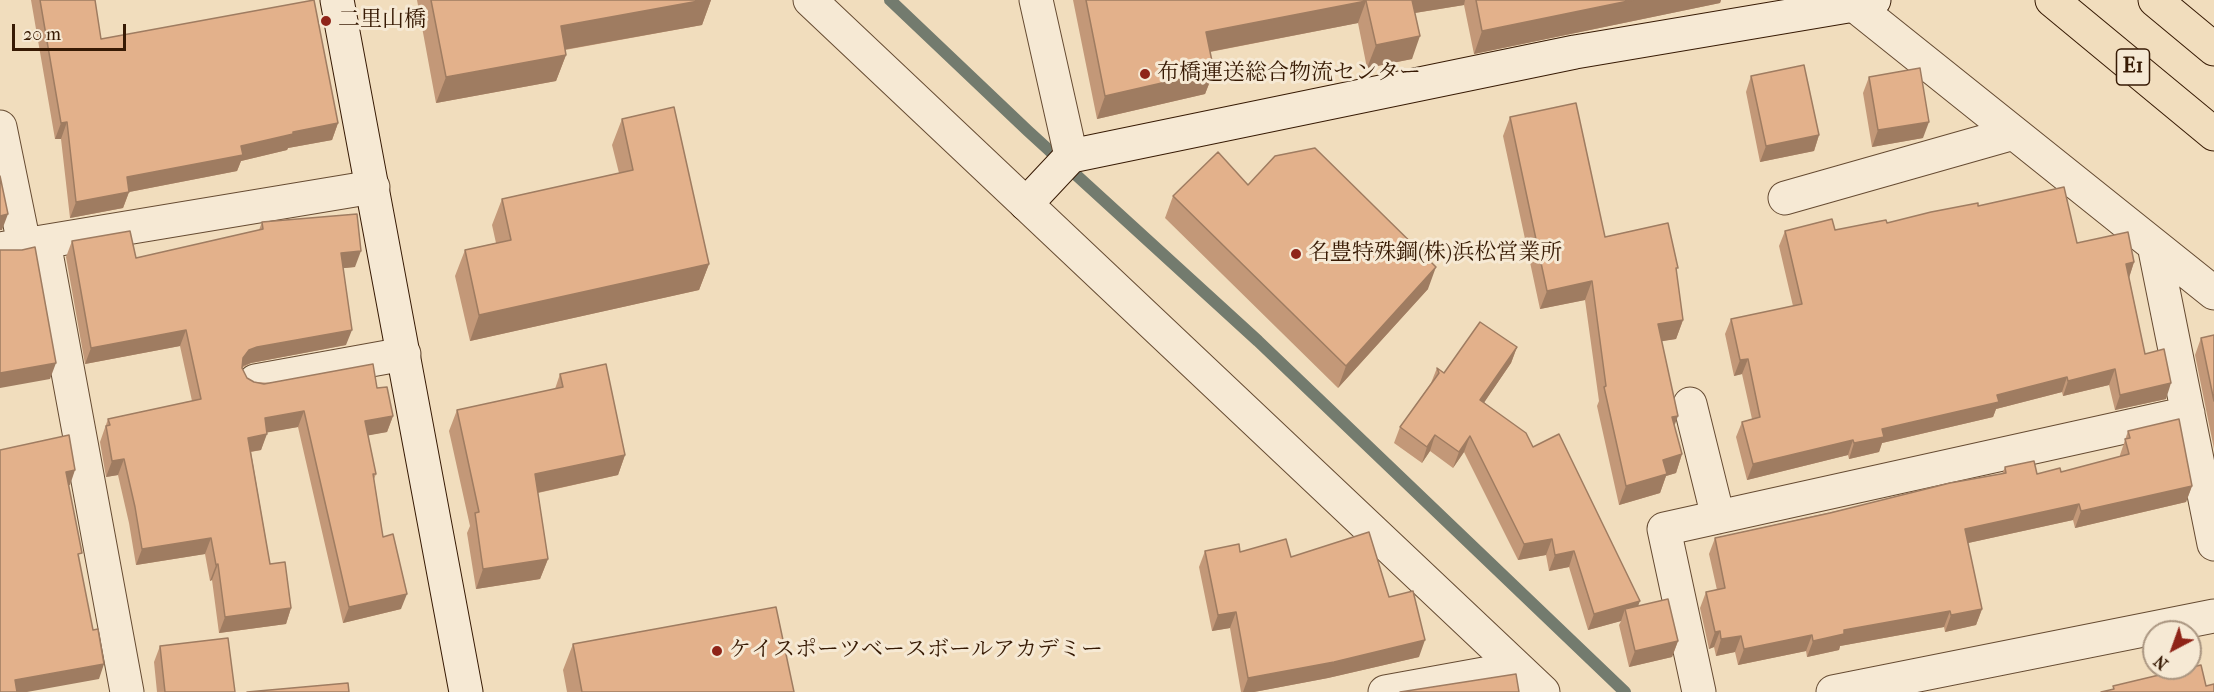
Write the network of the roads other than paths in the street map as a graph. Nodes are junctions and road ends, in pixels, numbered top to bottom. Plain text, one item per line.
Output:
1 (337, 0) edge
2 (810, 0) edge
3 (1036, 0) edge
4 (2052, 0) edge
5 (2156, 0) edge
6 (1859, 2) edge
7 (2214, 49) edge
8 (0, 127) edge
9 (2014, 134) junction
10 (2214, 134) edge
11 (1071, 156) junction
12 (373, 187) junction
13 (1785, 198) dead end
14 (1026, 204) junction
15 (23, 245) edge
16 (2154, 245) junction
17 (2214, 293) edge
18 (404, 354) junction
19 (255, 381) edge
20 (1690, 405) dead end
21 (2188, 413) junction
22 (1718, 517) junction
23 (2214, 544) edge
24 (2214, 616) edge
25 (1517, 668) junction
26 (127, 692) edge
27 (466, 692) edge
28 (1385, 692) edge
29 (1543, 692) edge
30 (1699, 692) edge
31 (1833, 692) edge

1 - 12 street
2 - 14 street
3 - 11 street
4 - 10 highway, E1
5 - 7 highway
6 - 9 street
6 - 11 street
8 - 15 street
9 - 13 street
9 - 16 street
11 - 14 street
12 - 15 street
12 - 18 street
14 - 25 street
15 - 26 street
16 - 17 street
16 - 21 street
18 - 19 street
18 - 27 street
20 - 22 street
21 - 22 street
21 - 23 street
22 - 30 street
24 - 31 street
25 - 28 street
25 - 29 street

